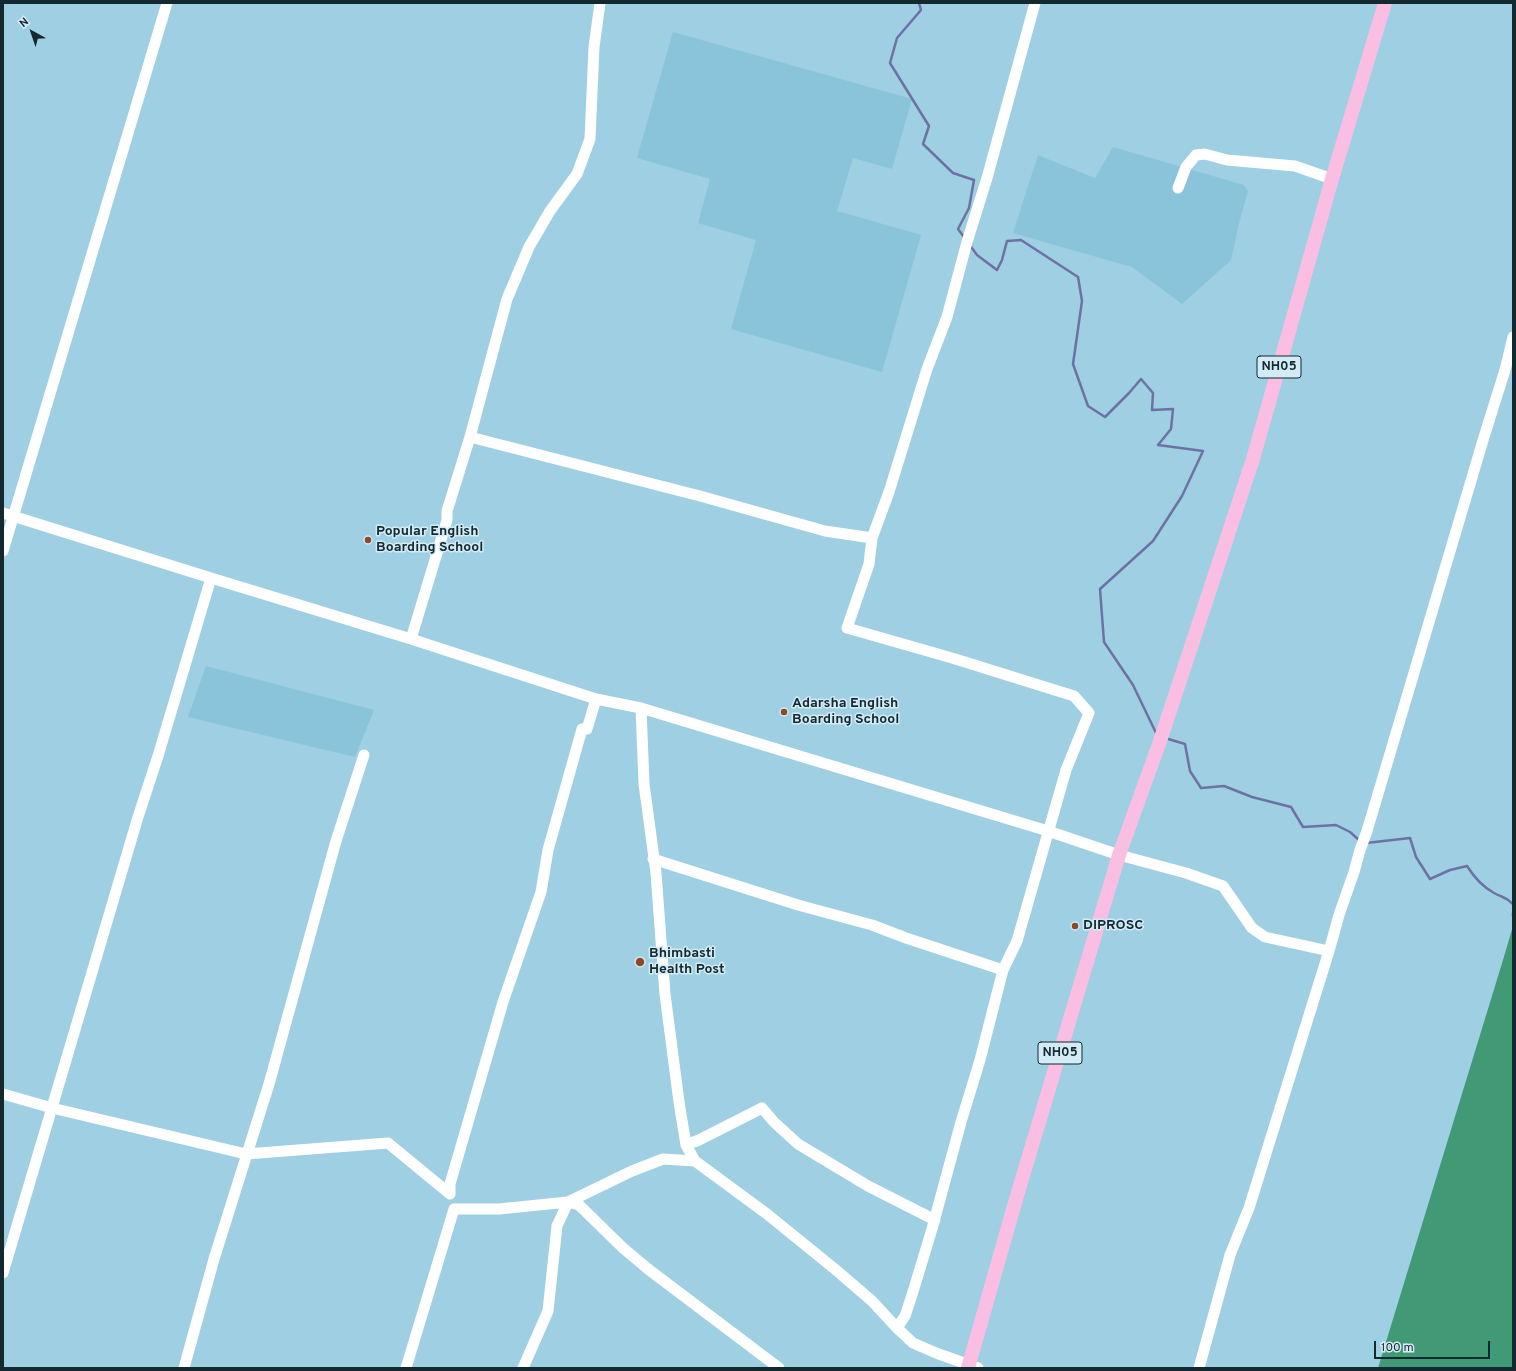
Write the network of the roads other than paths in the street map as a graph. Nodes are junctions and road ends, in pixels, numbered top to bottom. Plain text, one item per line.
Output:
1 (167, 3) edge
2 (600, 3) edge
3 (1035, 3) edge
4 (1386, 3) edge
5 (1332, 179) junction
6 (1178, 188) dead end
7 (1513, 337) edge
8 (470, 437) junction
9 (8, 514) edge
10 (872, 538) junction
11 (3, 551) edge
12 (211, 578) junction
13 (411, 639) junction
14 (596, 699) junction
15 (641, 708) junction
16 (364, 755) dead end
17 (1048, 831) junction
18 (1119, 855) junction
19 (653, 859) junction
20 (1329, 951) junction
21 (1003, 970) junction
22 (3, 1094) edge
23 (52, 1108) junction
24 (686, 1144) junction
25 (246, 1154) junction
26 (695, 1161) junction
27 (568, 1202) junction
28 (934, 1220) junction
29 (3, 1273) edge
30 (897, 1328) junction
31 (972, 1367) edge
32 (184, 1368) edge
33 (406, 1368) edge
34 (523, 1368) edge
35 (779, 1368) edge
36 (1200, 1368) edge

1 - 9 street
2 - 8 street
3 - 10 street
4 - 5 main road, NH05
5 - 6 street
5 - 18 main road, NH05
7 - 20 street
8 - 10 street
8 - 13 street
9 - 11 street
9 - 12 street
10 - 17 street
12 - 13 street
12 - 23 street
13 - 14 street
14 - 15 street
14 - 25 street
15 - 17 street
15 - 19 street
16 - 25 street
17 - 18 street
17 - 21 street
18 - 20 street
18 - 31 main road, NH05
19 - 21 street
19 - 24 street
20 - 36 street
21 - 28 street
22 - 23 street
23 - 25 street
23 - 29 street
24 - 26 street
24 - 28 street
25 - 32 street
26 - 27 street
26 - 30 street
27 - 33 street
27 - 34 street
27 - 35 street
28 - 30 street
30 - 31 street

